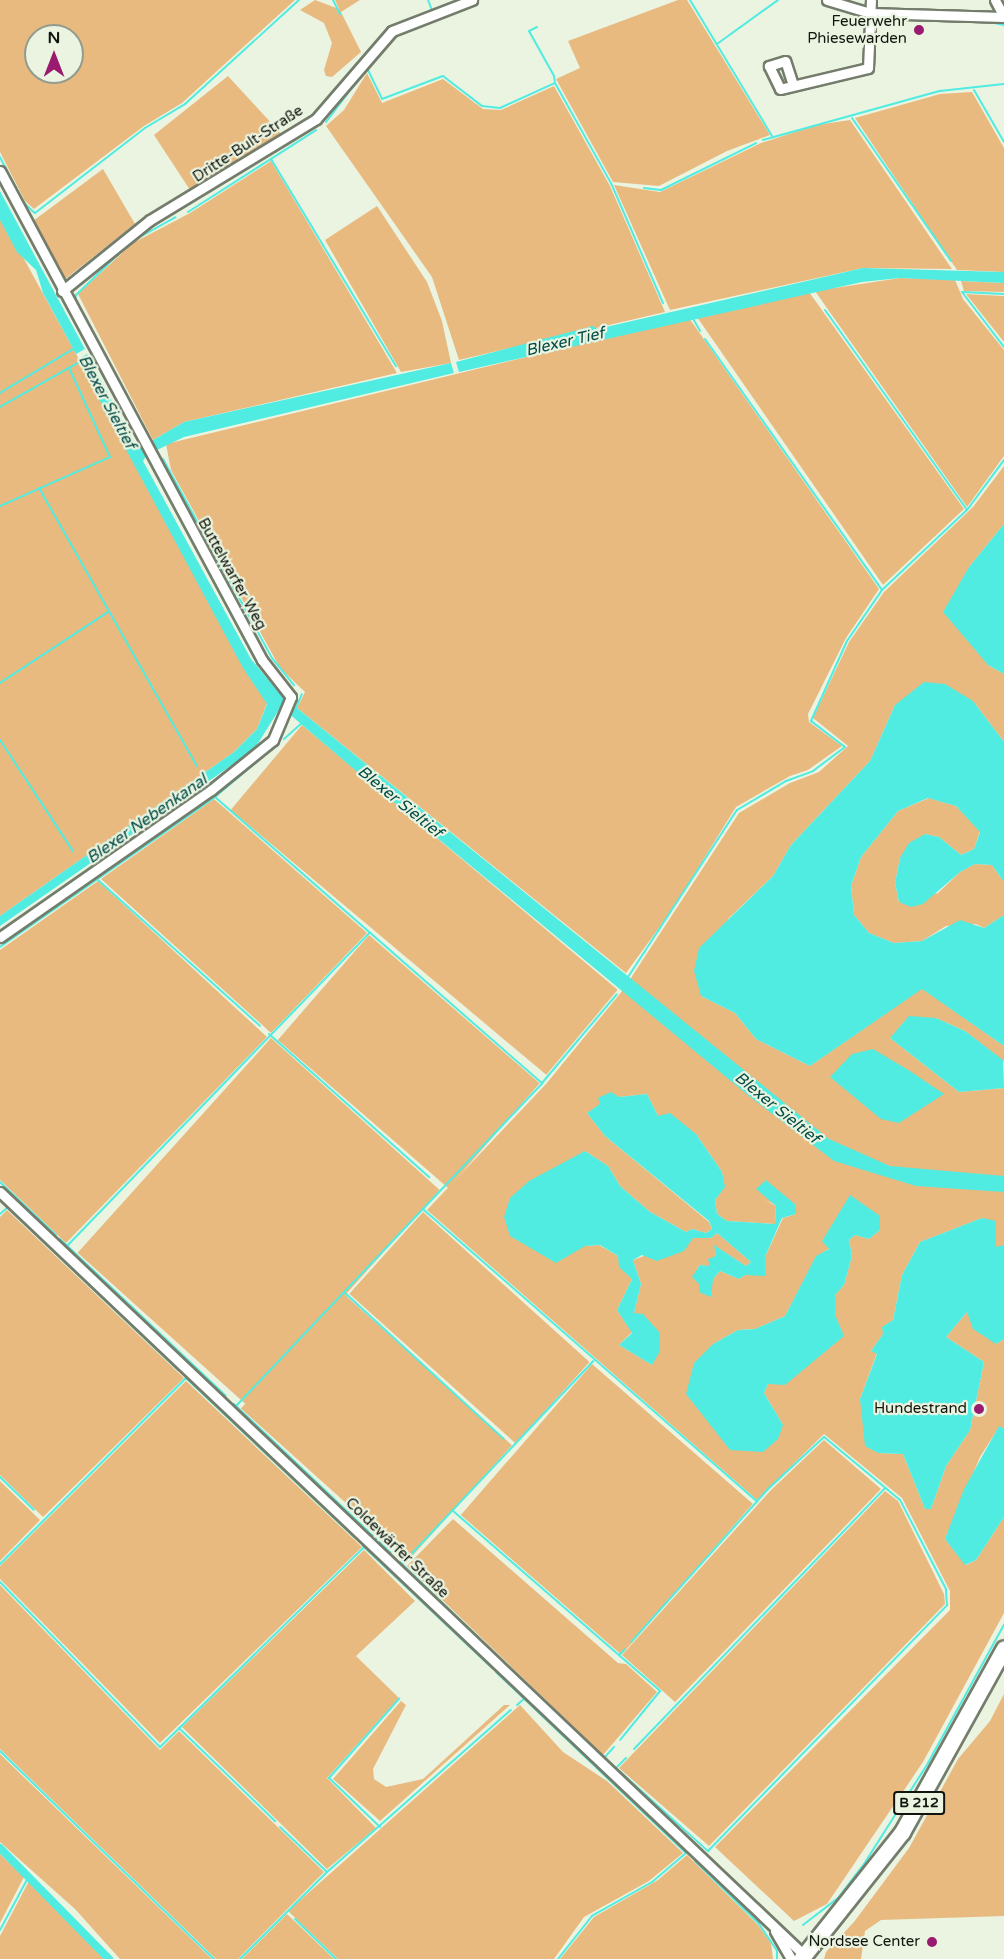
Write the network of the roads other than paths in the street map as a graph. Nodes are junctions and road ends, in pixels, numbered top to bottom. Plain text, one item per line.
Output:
1 (472, 0) edge
2 (827, 0) edge
3 (871, 0) edge
4 (995, 0) edge
5 (870, 13) junction
6 (1004, 17) edge
7 (793, 86) junction
8 (0, 171) edge
9 (62, 291) junction
10 (0, 937) edge
11 (0, 1192) edge
12 (1004, 1648) edge
13 (772, 1926) junction
14 (799, 1958) edge

1 - 9 street, Dritte-Bult-Straße
2 - 5 street
3 - 5 street
4 - 6 street
5 - 6 street
5 - 7 street
7 - 7 street
8 - 9 street
9 - 10 street, Buttelwarfer Weg
11 - 13 street, Coldewärfer Straße
12 - 14 main road, B 212
13 - 14 street, Coldewärfer Straße
13 - 14 street, Coldewärfer Straße

